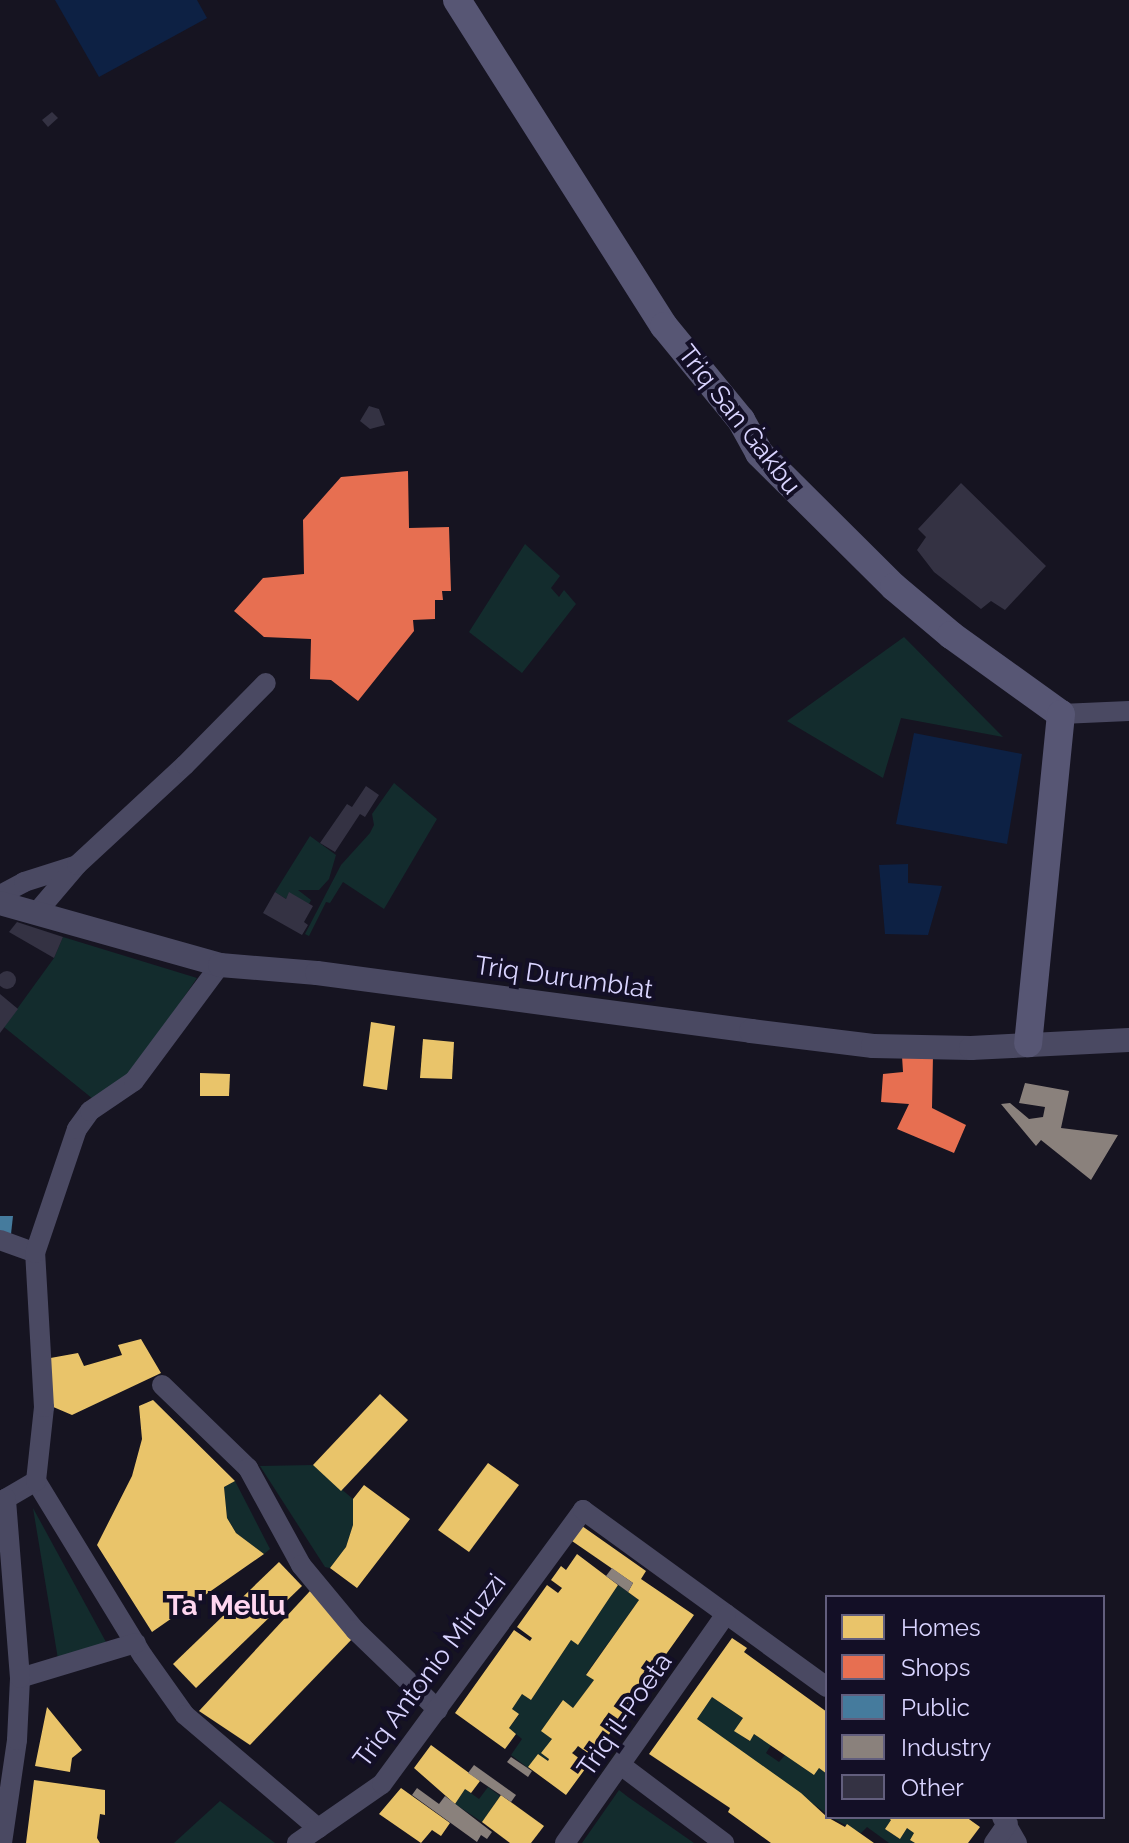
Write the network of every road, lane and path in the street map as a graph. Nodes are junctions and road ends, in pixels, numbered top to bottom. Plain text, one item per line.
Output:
1 (457, 0) edge
2 (266, 683) dead end
3 (1129, 711) edge
4 (1061, 714) junction
5 (77, 865) junction
6 (0, 895) edge
7 (0, 903) edge
8 (37, 912) junction
9 (220, 965) junction
10 (1129, 1040) edge
11 (1028, 1043) junction
12 (0, 1240) edge
13 (35, 1253) junction
14 (162, 1385) dead end
15 (36, 1481) junction
16 (3, 1501) edge
17 (726, 1614) junction
18 (136, 1643) junction
19 (20, 1678) junction
20 (825, 1686) edge
21 (438, 1710) junction
22 (8, 1739) edge
23 (622, 1766) junction
24 (1005, 1820) edge
25 (318, 1828) junction
26 (2, 1843) edge
27 (297, 1843) edge
28 (565, 1843) edge
29 (724, 1843) edge
30 (994, 1843) edge
31 (1017, 1843) edge

1 - 4 main road, Triq San Ġakbu
2 - 5 street
3 - 4 street
4 - 11 main road
5 - 6 street
5 - 8 street
7 - 8 street, Triq Durumblat
8 - 9 street, Triq Durumblat
9 - 11 street, Triq Durumblat
9 - 13 street
10 - 11 street, Triq Durumblat
12 - 13 street
13 - 15 street
14 - 21 street
15 - 16 street
15 - 18 street
16 - 19 street
17 - 20 street
17 - 21 street, Triq Antonio Miruzzi
17 - 23 street, Triq il-Poeta
18 - 19 street
18 - 25 street
19 - 22 street
21 - 25 street, Triq Antonio Miruzzi
22 - 26 street
23 - 28 street, Triq il-Poeta
23 - 29 street
24 - 30 street
24 - 31 street
25 - 27 street, Triq Antonio Miruzzi

